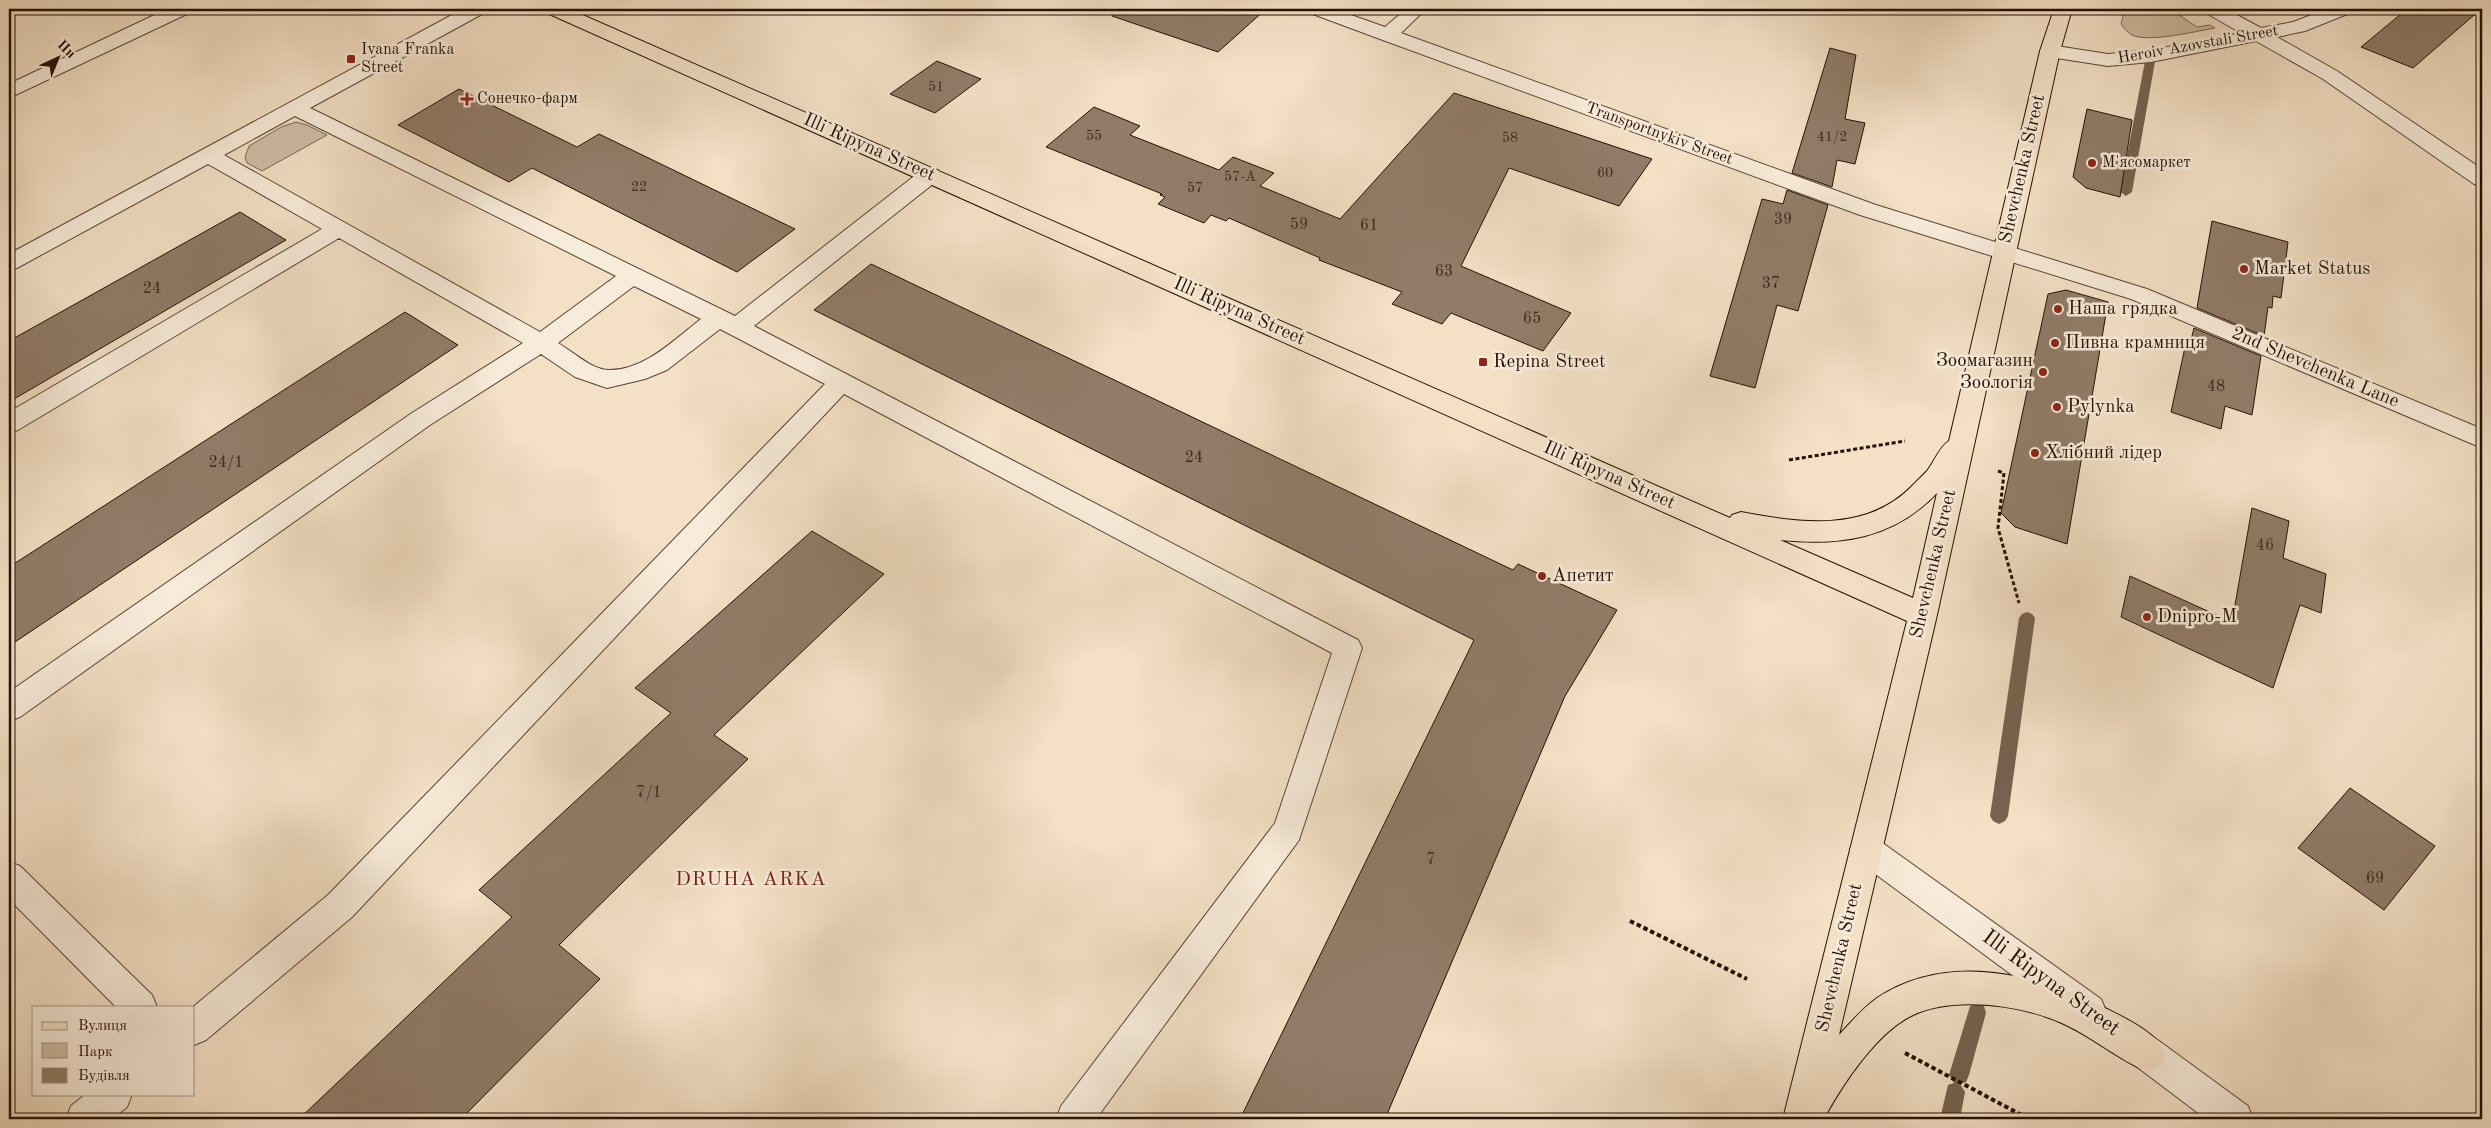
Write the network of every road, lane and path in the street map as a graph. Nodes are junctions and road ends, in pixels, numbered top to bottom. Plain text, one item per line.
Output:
1 (182, 9) edge
2 (478, 9) edge
3 (554, 9) edge
4 (1317, 9) edge
5 (1416, 9) edge
6 (2063, 9) edge
7 (2213, 9) edge
8 (2343, 9) edge
9 (1387, 35) junction
10 (2259, 36) junction
11 (2050, 51) junction
12 (9, 92) edge
13 (295, 108) junction
14 (208, 155) junction
15 (930, 175) junction
16 (2482, 179) edge
17 (340, 228) junction
18 (2004, 253) junction
19 (9, 263) edge
20 (632, 276) junction
21 (728, 323) junction
22 (541, 343) junction
23 (842, 381) junction
24 (9, 424) edge
25 (1963, 436) junction
26 (2482, 438) edge
27 (1905, 441) dead end
28 (1789, 460) dead end
29 (1995, 470) dead end
30 (1663, 499) junction
31 (2019, 603) dead end
32 (1923, 615) junction
33 (9, 708) edge
34 (1866, 849) junction
35 (9, 877) edge
36 (1630, 921) dead end
37 (1747, 979) dead end
38 (139, 1006) edge
39 (195, 1027) edge
40 (1900, 1051) dead end
41 (2148, 1054) junction
42 (112, 1096) edge
43 (84, 1119) edge
44 (1074, 1119) edge
45 (1802, 1119) edge
46 (2029, 1119) edge
47 (2234, 1119) edge

1 - 12 street
2 - 13 street
3 - 15 main road, Illi Ripyna Street
4 - 9 street, Transportnykiv Street
5 - 9 street
6 - 11 main road, Shevchenka Street
7 - 10 street
8 - 10 street, Heroiv Azovstali Street
9 - 18 street, Transportnykiv Street
10 - 11 street, Heroiv Azovstali Street
10 - 16 street
11 - 18 main road, Shevchenka Street
13 - 14 street
13 - 20 street
14 - 17 street
14 - 19 street
15 - 21 street
15 - 30 main road, Illi Ripyna Street
17 - 22 street
17 - 24 street
18 - 25 main road, Shevchenka Street
18 - 26 street, 2nd Shevchenka Lane
20 - 21 street
20 - 22 street
21 - 22 street
21 - 23 street
22 - 33 street
23 - 39 street
23 - 44 street
25 - 30 main road
25 - 32 main road, Shevchenka Street
27 - 28 path
29 - 31 path
30 - 32 main road, Illi Ripyna Street
32 - 34 main road, Shevchenka Street
34 - 41 street, Illi Ripyna Street
34 - 45 main road, Shevchenka Street
35 - 38 street
36 - 37 path
40 - 46 path
41 - 45 main road
41 - 47 street, Illi Ripyna Street
42 - 43 street

